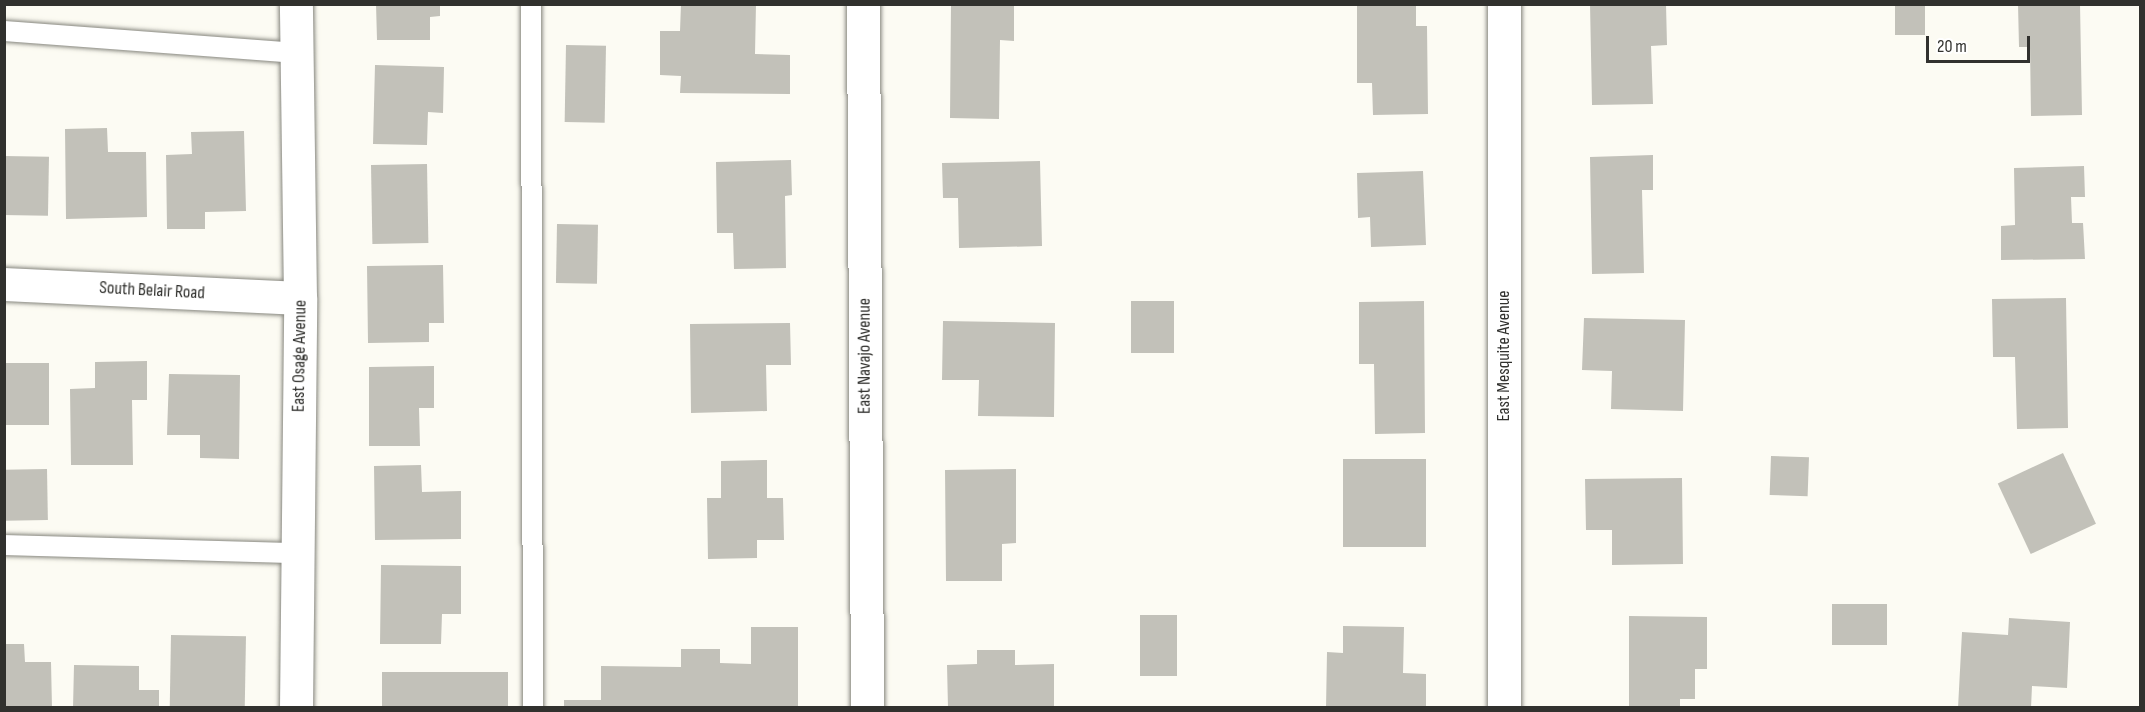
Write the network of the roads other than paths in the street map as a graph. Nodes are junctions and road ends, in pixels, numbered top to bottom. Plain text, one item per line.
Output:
1 (296, 4) edge
2 (531, 4) edge
3 (863, 4) edge
4 (1504, 4) edge
5 (4, 31) edge
6 (297, 53) junction
7 (4, 285) edge
8 (300, 298) junction
9 (4, 545) edge
10 (298, 553) junction
11 (296, 708) edge
12 (533, 708) edge
13 (867, 708) edge
14 (1504, 708) edge

1 - 6 street, East Osage Avenue
2 - 12 lane
3 - 13 street, East Navajo Avenue
4 - 14 street, East Mesquite Avenue
5 - 6 lane
6 - 8 street, East Osage Avenue
7 - 8 street, South Belair Road
8 - 10 street, East Osage Avenue
9 - 10 lane
10 - 11 street, East Osage Avenue

